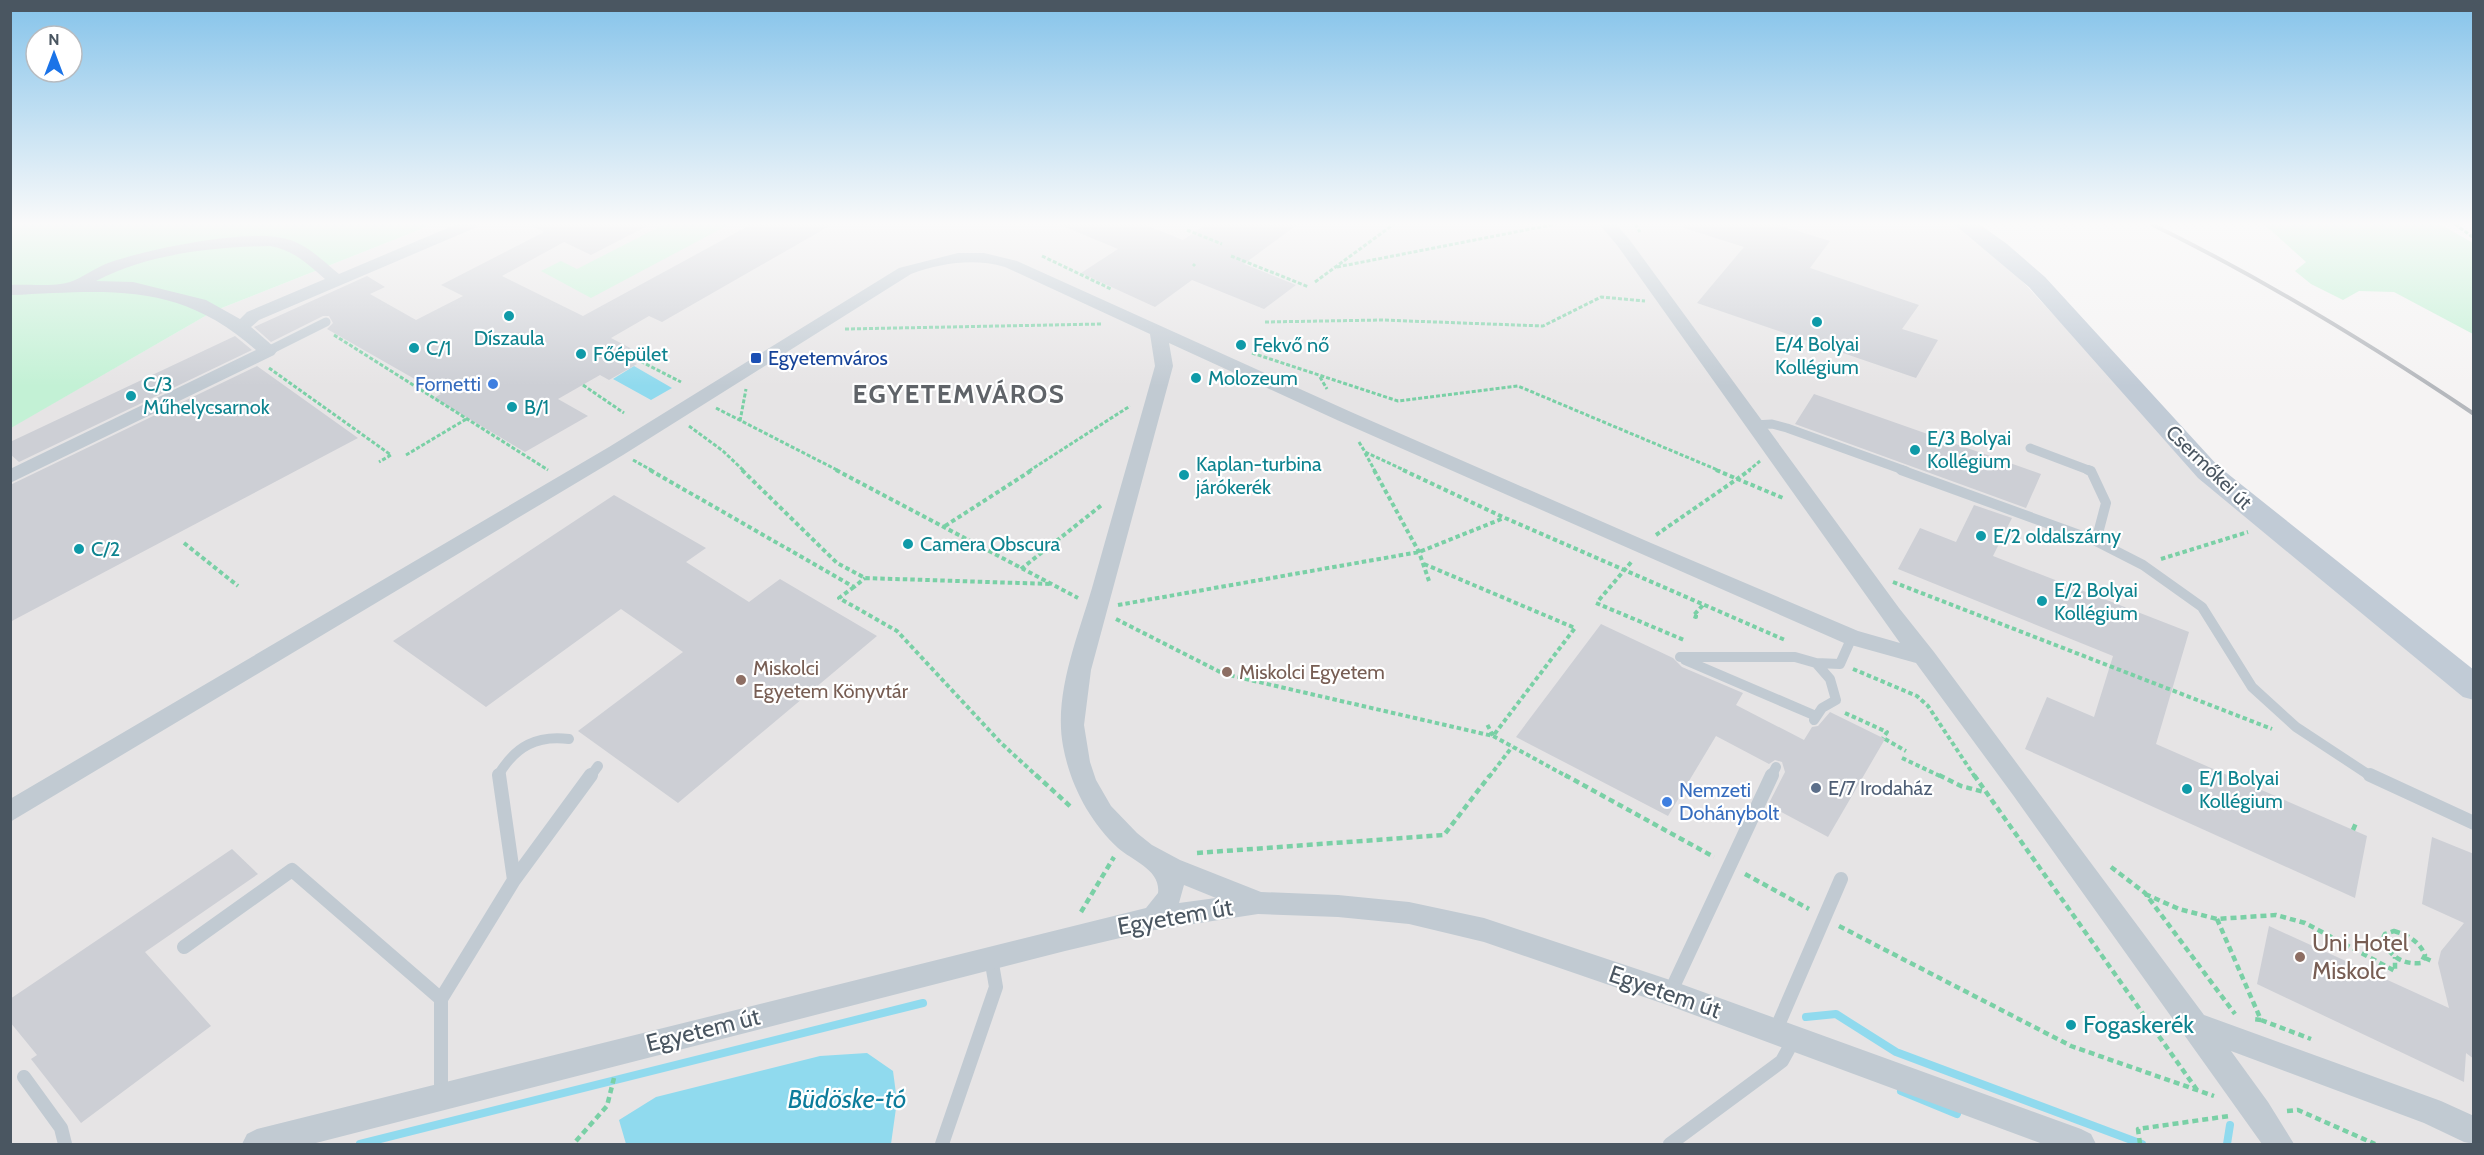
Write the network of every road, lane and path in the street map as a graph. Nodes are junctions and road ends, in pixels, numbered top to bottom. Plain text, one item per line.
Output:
1 (92, 278) edge
2 (333, 278) edge
3 (344, 278) edge
4 (894, 278) edge
5 (1042, 278) edge
6 (1088, 278) edge
7 (1286, 278) edge
8 (1321, 278) edge
9 (1648, 278) edge
10 (2032, 278) edge
11 (337, 281) junction
12 (1315, 282) dead end
13 (73, 287) junction
14 (1309, 287) dead end
15 (28, 289) junction
16 (10, 290) edge
17 (1114, 290) dead end
18 (10, 302) edge
19 (1666, 303) junction
20 (326, 322) dead end
21 (1265, 322) dead end
22 (241, 327) junction
23 (1151, 327) junction
24 (811, 330) junction
25 (332, 334) dead end
26 (269, 356) junction
27 (630, 356) dead end
28 (1238, 357) junction
29 (681, 382) dead end
30 (583, 385) dead end
31 (1133, 398) dead end
32 (624, 413) dead end
33 (674, 415) junction
34 (1344, 416) junction
35 (468, 418) dead end
36 (740, 421) dead end
37 (1754, 425) junction
38 (2030, 448) dead end
39 (616, 451) junction
40 (1772, 451) junction
41 (1365, 452) junction
42 (406, 455) dead end
43 (378, 462) dead end
44 (553, 473) dead end
45 (10, 477) edge
46 (1739, 479) junction
47 (1132, 481) junction
48 (1816, 512) junction
49 (1505, 518) junction
50 (2272, 525) junction
51 (945, 526) junction
52 (2096, 541) junction
53 (184, 543) dead end
54 (1644, 548) junction
55 (1419, 552) junction
56 (1424, 564) junction
57 (2143, 565) junction
58 (1021, 569) junction
59 (1624, 570) junction
60 (865, 578) junction
61 (1886, 579) dead end
62 (1429, 581) dead end
63 (1053, 584) junction
64 (238, 586) dead end
65 (854, 587) junction
66 (1703, 605) junction
67 (1096, 609) junction
68 (1696, 615) dead end
69 (1852, 637) junction
70 (1786, 640) dead end
71 (1694, 644) dead end
72 (1926, 658) junction
73 (1816, 663) junction
74 (1840, 664) junction
75 (2474, 688) edge
76 (1828, 705) junction
77 (1487, 724) dead end
78 (2282, 732) dead end
79 (1493, 736) junction
80 (569, 739) dead end
81 (1512, 747) junction
82 (1906, 751) dead end
83 (1902, 758) dead end
84 (598, 766) dead end
85 (1776, 767) dead end
86 (1985, 792) junction
87 (10, 812) edge
88 (1104, 817) junction
89 (2356, 823) dead end
90 (2474, 823) edge
91 (2353, 830) dead end
92 (1125, 839) junction
93 (1186, 854) dead end
94 (2106, 861) dead end
95 (1158, 862) junction
96 (1728, 865) junction
97 (1841, 879) dead end
98 (514, 880) junction
99 (2145, 893) junction
100 (1258, 903) junction
101 (1823, 917) junction
102 (1154, 918) junction
103 (2217, 919) junction
104 (1065, 939) junction
105 (184, 948) dead end
106 (991, 957) junction
107 (2395, 957) junction
108 (2425, 958) junction
109 (2434, 962) dead end
110 (1670, 993) junction
111 (441, 999) junction
112 (2238, 1018) dead end
113 (2249, 1019) dead end
114 (2195, 1025) junction
115 (1785, 1035) junction
116 (614, 1075) dead end
117 (24, 1077) dead end
118 (441, 1099) junction
119 (2298, 1110) dead end
120 (2258, 1112) junction
121 (2474, 1132) edge
122 (576, 1141) dead end
123 (65, 1144) edge
124 (257, 1144) edge
125 (942, 1144) edge
126 (1670, 1144) edge
127 (2080, 1144) edge
128 (2140, 1144) edge
129 (2280, 1144) edge
130 (2375, 1144) edge

1 - 13 street
2 - 11 street
3 - 11 street
4 - 24 street
5 - 23 street
6 - 17 path
7 - 14 path
8 - 12 path
9 - 19 street
10 - 50 main road, Csermőkei út
11 - 22 street
13 - 15 street
13 - 22 street
15 - 16 street
15 - 18 street
19 - 21 path
19 - 37 street
20 - 26 lane
22 - 26 street
23 - 24 path
23 - 28 street
23 - 47 street
24 - 33 street
25 - 44 path
26 - 43 path
26 - 45 street
27 - 29 path
28 - 34 street
28 - 46 path
30 - 32 path
31 - 51 path
33 - 39 street
33 - 60 path
34 - 41 path
34 - 54 street
35 - 42 path, bridge
36 - 51 path
37 - 40 street
37 - 52 lane
38 - 52 lane
39 - 65 path
39 - 87 street
40 - 46 path
40 - 48 street
41 - 49 path
41 - 55 path
46 - 48 path
46 - 54 path
47 - 58 path
47 - 67 street
48 - 72 street
49 - 55 path
49 - 59 path
50 - 57 path
50 - 75 main road, Csermőkei út
51 - 58 path
52 - 57 lane
53 - 64 path
54 - 69 street
55 - 56 path
55 - 67 path
56 - 62 path
56 - 79 path
57 - 90 lane
58 - 63 path
59 - 66 path
59 - 71 path
60 - 63 path
60 - 65 path
61 - 78 path
63 - 67 path
65 - 88 path
66 - 68 path
66 - 70 path
67 - 79 path
67 - 88 street
69 - 72 street
69 - 74 lane
72 - 114 street
73 - 74 lane
73 - 76 lane
73 - 76 lane
74 - 86 path
76 - 82 path
77 - 79 path
79 - 81 path
80 - 98 lane
81 - 93 path
81 - 96 path
83 - 86 path
84 - 98 lane
85 - 96 lane
86 - 101 path
88 - 92 street
89 - 91 path
92 - 95 street
92 - 104 path
94 - 99 path
95 - 100 street
95 - 102 street
96 - 101 path
96 - 110 lane
97 - 101 lane
98 - 111 lane
99 - 103 path
99 - 112 path
100 - 102 street, Egyetem út
100 - 110 street, Egyetem út
101 - 115 lane
102 - 104 street, Egyetem út
103 - 107 path
103 - 113 path
104 - 106 street, Egyetem út
105 - 111 lane
106 - 118 street, Egyetem út
106 - 125 lane
107 - 108 path
107 - 108 path
108 - 109 path
110 - 115 street, Egyetem út
111 - 118 lane
114 - 120 street
114 - 121 street
115 - 126 lane
115 - 127 street, Egyetem út
116 - 122 path
117 - 123 lane
118 - 124 street, Egyetem út
119 - 130 path
120 - 128 path
120 - 129 street

